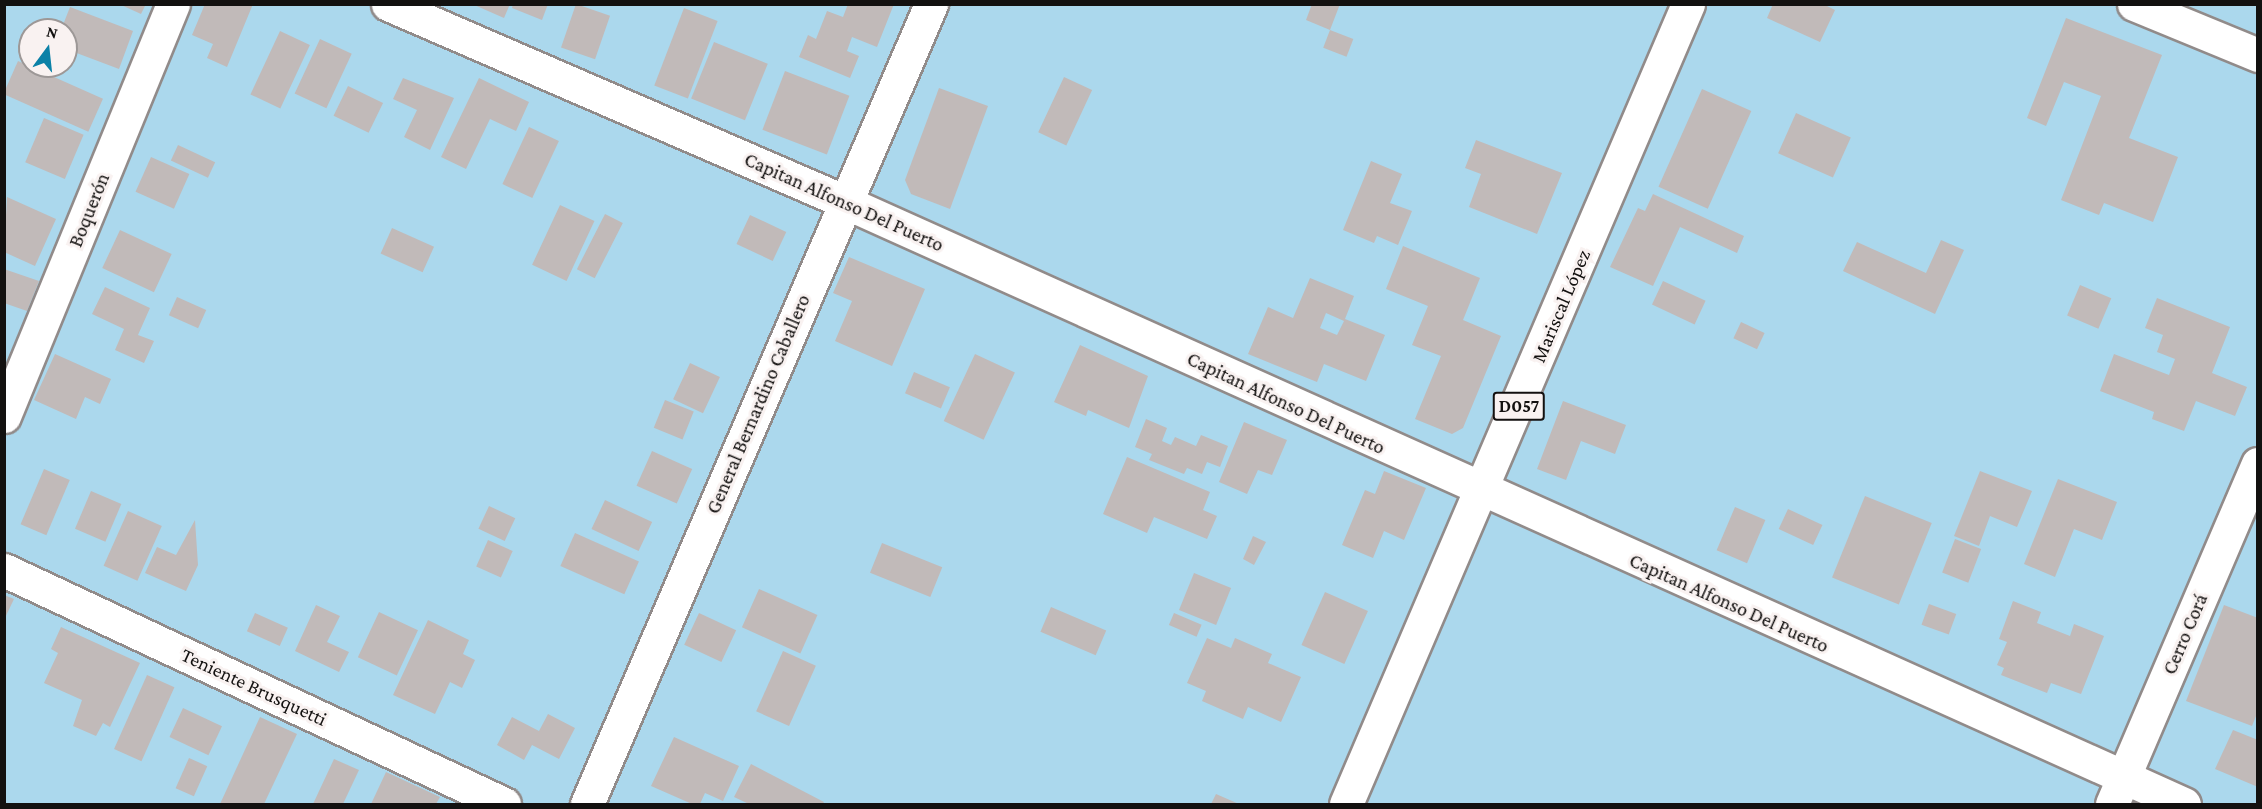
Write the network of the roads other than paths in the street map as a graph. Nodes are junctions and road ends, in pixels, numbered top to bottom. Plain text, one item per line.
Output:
1 (173, 4) edge
2 (388, 4) edge
3 (931, 4) edge
4 (1688, 4) edge
5 (2134, 4) edge
6 (2258, 55) edge
7 (845, 202) junction
8 (4, 416) edge
9 (2258, 464) edge
10 (1483, 493) junction
11 (4, 570) edge
12 (2118, 791) edge
13 (504, 804) edge
14 (587, 804) edge
15 (1346, 804) edge
16 (2184, 804) edge

1 - 8 street, Boquerón
2 - 7 street, Capitan Alfonso Del Puerto
3 - 7 street, General Bernardino Caballero
4 - 10 street, Mariscal López / D057
5 - 6 street
7 - 10 street, Capitan Alfonso Del Puerto
7 - 14 street, General Bernardino Caballero
9 - 12 street, Cerro Corá
10 - 12 street, Capitan Alfonso Del Puerto
10 - 15 street, Mariscal López / D057
11 - 13 street, Teniente Brusquetti
12 - 16 street, Capitan Alfonso Del Puerto

